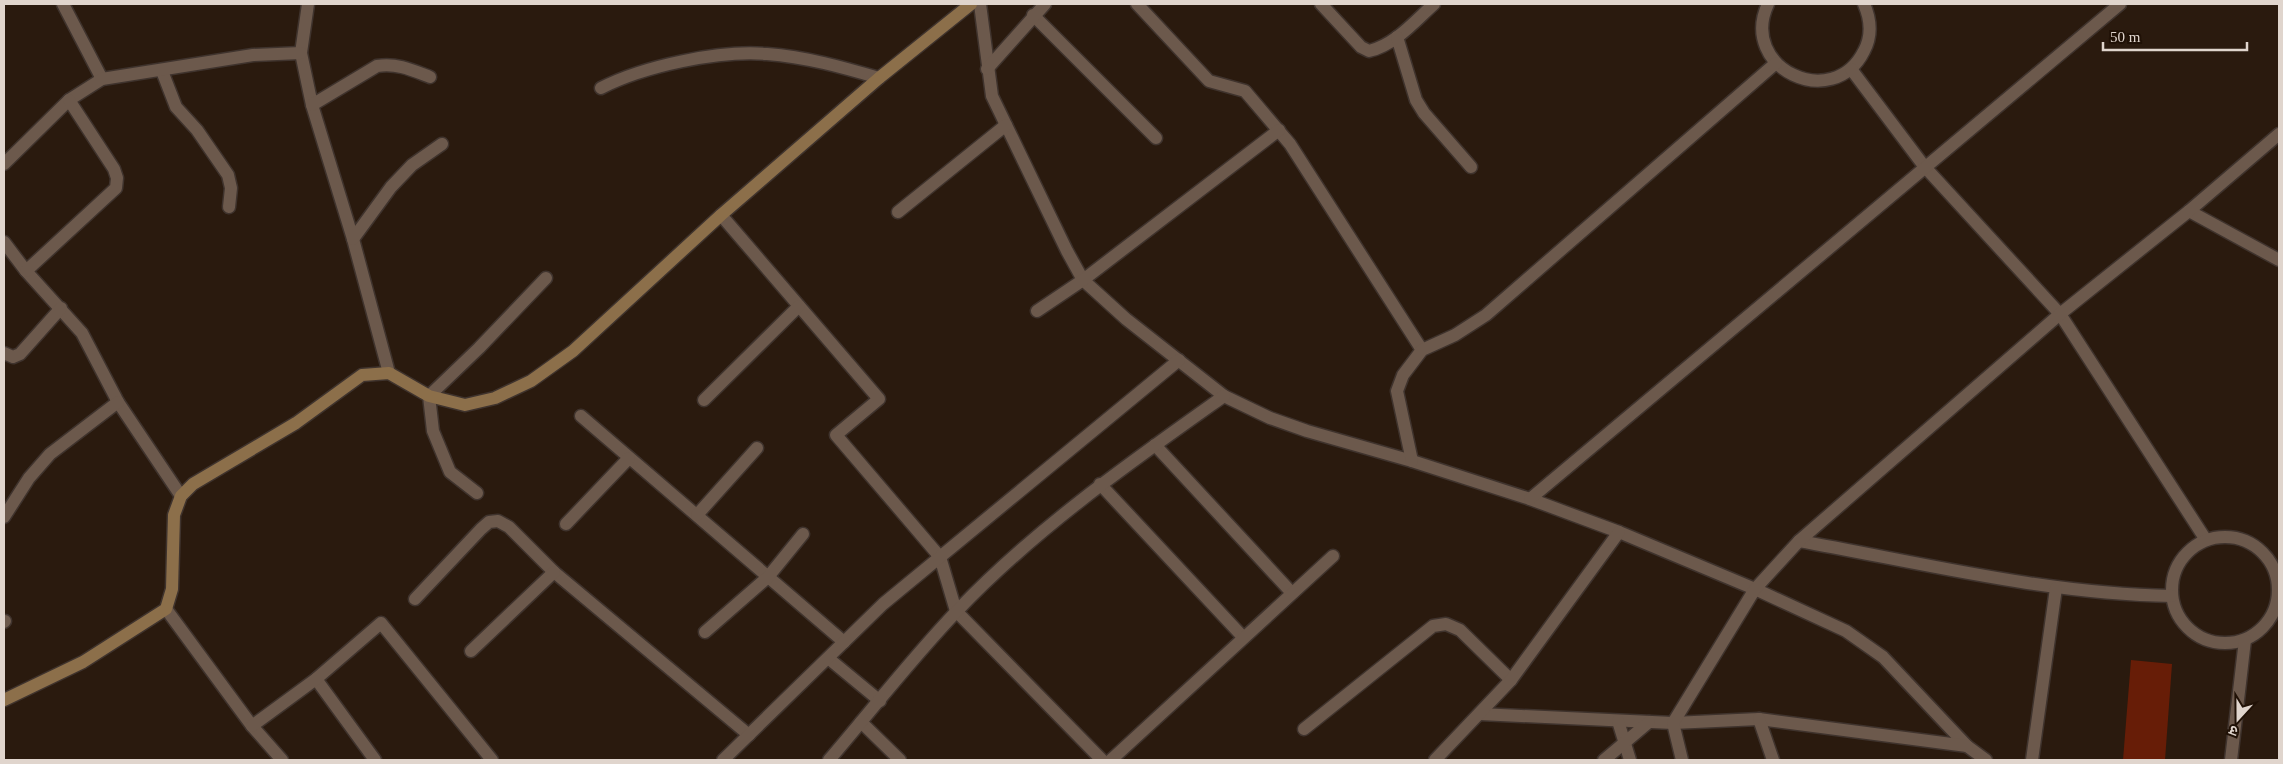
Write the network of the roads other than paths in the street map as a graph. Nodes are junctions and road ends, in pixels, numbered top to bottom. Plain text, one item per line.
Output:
1 (63, 4) edge
2 (308, 4) edge
3 (971, 4) edge
4 (980, 4) edge
5 (1045, 4) edge
6 (1137, 4) edge
7 (1322, 4) edge
8 (1434, 4) edge
9 (1768, 4) edge
10 (1864, 4) edge
11 (2120, 4) edge
12 (1034, 15) junction
13 (1397, 37) junction
14 (301, 53) junction
15 (1776, 64) junction
16 (987, 69) junction
17 (1850, 69) junction
18 (162, 71) junction
19 (430, 77) dead end
20 (879, 78) junction
21 (102, 79) junction
22 (601, 88) dead end
23 (70, 100) junction
24 (312, 105) junction
25 (1006, 125) junction
26 (1279, 130) junction
27 (2279, 134) edge
28 (1156, 138) dead end
29 (442, 144) dead end
30 (4, 164) edge
31 (1924, 166) junction
32 (1471, 167) dead end
33 (229, 207) dead end
34 (2189, 211) junction
35 (898, 212) dead end
36 (721, 215) junction
37 (353, 238) junction
38 (4, 242) edge
39 (2279, 260) edge
40 (26, 270) junction
41 (546, 278) dead end
42 (1083, 280) junction
43 (799, 306) junction
44 (61, 308) junction
45 (1037, 311) dead end
46 (2060, 314) junction
47 (1422, 350) junction
48 (4, 354) edge
49 (1179, 360) junction
50 (388, 373) junction
51 (429, 396) junction
52 (1224, 396) junction
53 (704, 400) dead end
54 (118, 402) junction
55 (581, 416) dead end
56 (1155, 445) junction
57 (757, 448) dead end
58 (629, 458) junction
59 (1412, 461) junction
60 (1100, 484) junction
61 (477, 493) dead end
62 (181, 496) junction
63 (1530, 500) junction
64 (696, 515) junction
65 (4, 517) edge
66 (566, 524) dead end
67 (1619, 532) junction
68 (803, 534) dead end
69 (2206, 540) junction
70 (1799, 541) junction
71 (1333, 556) dead end
72 (940, 557) junction
73 (554, 572) junction
74 (768, 577) junction
75 (2056, 588) junction
76 (2279, 588) edge
77 (1755, 589) junction
78 (1292, 593) junction
79 (2172, 596) junction
80 (415, 599) dead end
81 (166, 610) junction
82 (956, 611) junction
83 (706, 632) dead end
84 (1243, 637) junction
85 (2246, 640) junction
86 (844, 642) junction
87 (471, 651) dead end
88 (828, 658) junction
89 (316, 679) junction
90 (1511, 680) junction
91 (4, 700) edge
92 (880, 700) junction
93 (1480, 714) junction
94 (1760, 719) junction
95 (1618, 721) junction
96 (862, 722) junction
97 (1648, 722) junction
98 (1673, 723) junction
99 (252, 726) junction
100 (1304, 728) dead end
101 (748, 735) junction
102 (1625, 743) junction
103 (1967, 746) junction
104 (282, 760) edge
105 (374, 760) edge
106 (492, 760) edge
107 (723, 760) edge
108 (829, 760) edge
109 (900, 760) edge
110 (1102, 760) edge
111 (1111, 760) edge
112 (1435, 760) edge
113 (1604, 760) edge
114 (1630, 760) edge
115 (1682, 760) edge
116 (1773, 760) edge
117 (1986, 760) edge
118 (2032, 760) edge
119 (2231, 760) edge

1 - 21 street
2 - 14 street
3 - 20 street
4 - 16 street
5 - 12 street
6 - 26 street
7 - 13 street
8 - 13 street
9 - 15 street
10 - 17 street
11 - 31 street
12 - 16 street
12 - 28 street
13 - 32 street
14 - 18 street
14 - 24 street
15 - 17 street
15 - 47 street
16 - 25 street
17 - 31 street
18 - 21 street
18 - 33 street
19 - 24 street
20 - 22 street
20 - 36 street
21 - 23 street
23 - 30 street
23 - 40 street
24 - 37 street
25 - 35 street
25 - 42 street
26 - 42 street
26 - 47 street
27 - 34 street
29 - 37 street
31 - 46 street
31 - 63 street
34 - 39 street
34 - 46 street
36 - 43 street
36 - 51 street
37 - 50 street
38 - 40 street
40 - 44 street
41 - 51 street
42 - 45 street
42 - 49 street
43 - 53 street
43 - 72 street
44 - 48 street
44 - 54 street
46 - 69 street
46 - 70 street
47 - 59 street
49 - 52 street
49 - 72 street
50 - 51 street
50 - 62 street
51 - 61 street
52 - 56 street
52 - 59 street
54 - 62 street
54 - 65 street
55 - 58 street
56 - 60 street
56 - 78 street
57 - 64 street
58 - 64 street
58 - 66 street
59 - 63 street
60 - 82 street
60 - 84 street
62 - 81 street
63 - 67 street
64 - 74 street
67 - 77 street
67 - 90 street
68 - 74 street
69 - 76 street
69 - 79 street
70 - 75 street
70 - 77 street
71 - 78 street
72 - 82 street
72 - 86 street
73 - 80 street
73 - 87 street
73 - 101 street
74 - 83 street
74 - 86 street
75 - 79 street
75 - 118 street
76 - 85 street
77 - 98 street
77 - 103 street
78 - 84 street
79 - 85 street
81 - 91 street
81 - 99 street
82 - 92 street
82 - 110 street
84 - 111 street
85 - 119 street
86 - 88 street
88 - 92 street
88 - 101 street
89 - 99 street
89 - 105 street
89 - 106 street
90 - 93 street
90 - 100 street
92 - 96 street
93 - 95 street
93 - 112 street
94 - 98 street
94 - 103 street
94 - 116 street
95 - 97 street
95 - 102 street
96 - 108 street
96 - 109 street
97 - 98 street
97 - 102 street
98 - 115 street
99 - 104 street
101 - 107 street
102 - 113 street
102 - 114 street
103 - 117 street

